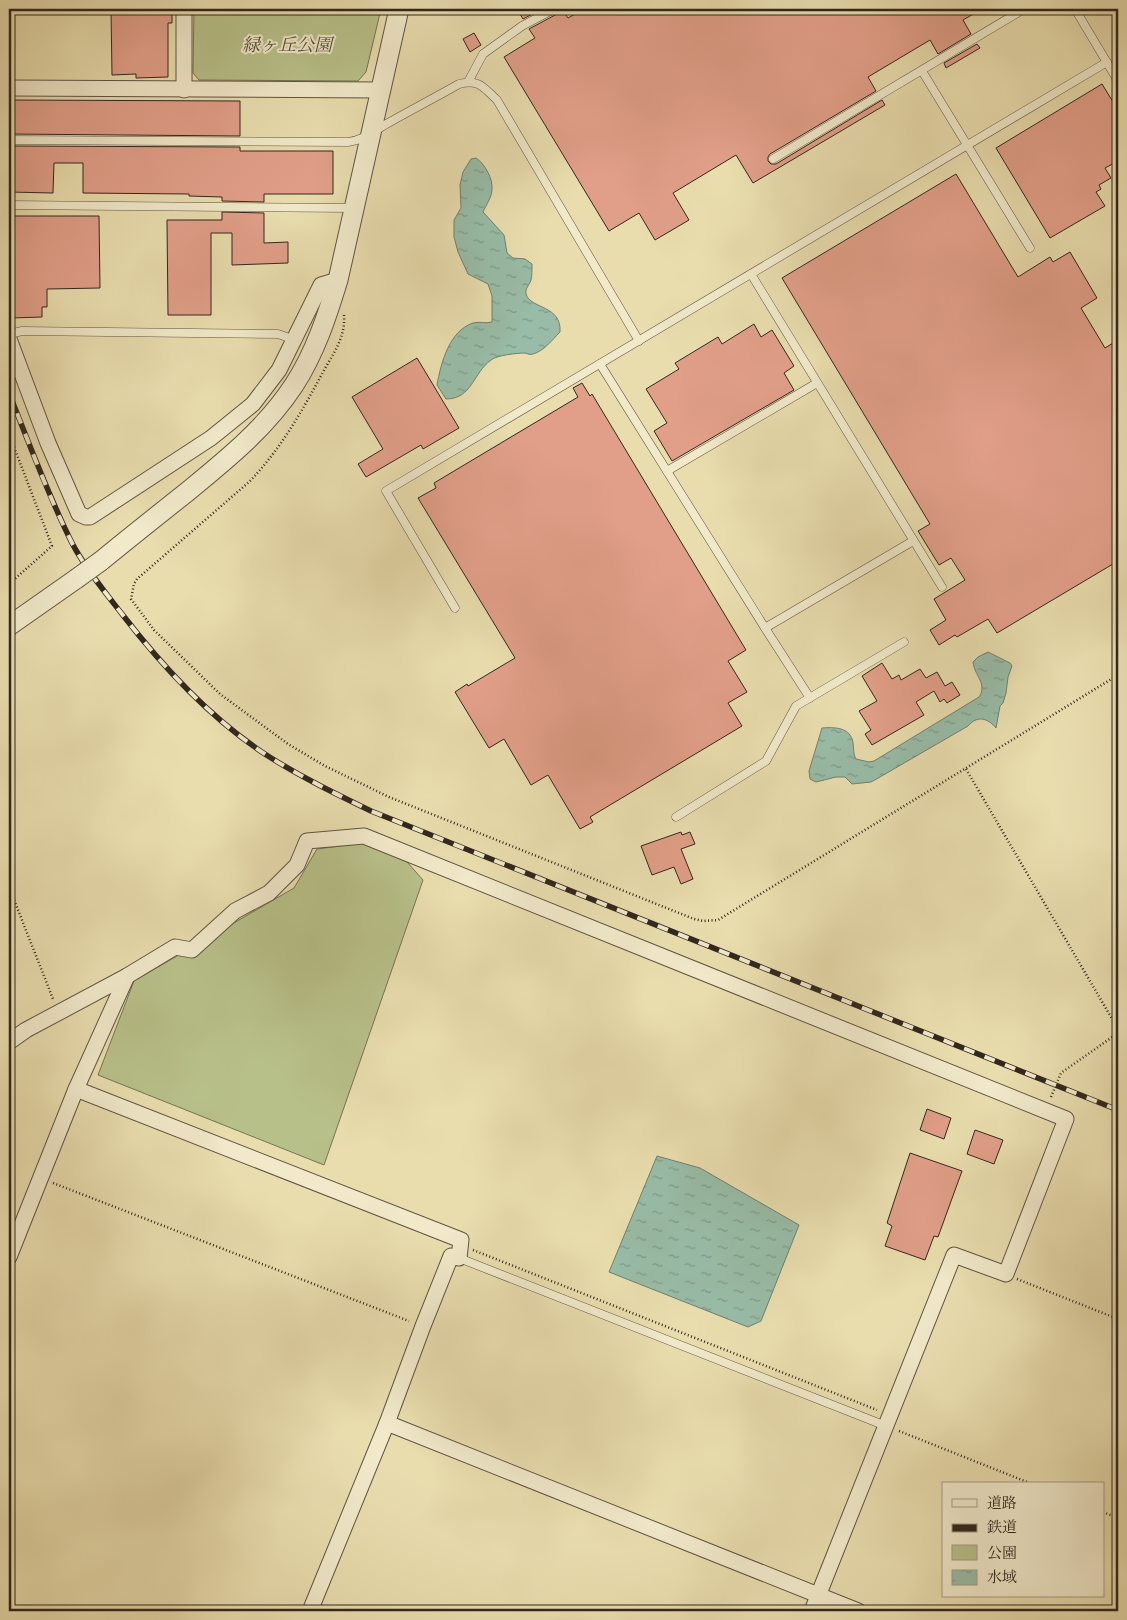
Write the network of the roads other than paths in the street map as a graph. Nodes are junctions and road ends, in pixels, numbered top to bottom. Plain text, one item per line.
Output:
1 (184, 9) edge
2 (399, 9) edge
3 (554, 9) edge
4 (1024, 9) edge
5 (1075, 9) edge
6 (1107, 62) junction
7 (922, 70) junction
8 (1118, 81) edge
9 (468, 82) junction
10 (9, 88) edge
11 (184, 90) junction
12 (380, 90) junction
13 (370, 134) junction
14 (9, 140) edge
15 (968, 145) junction
16 (773, 159) dead end
17 (9, 205) edge
18 (355, 208) junction
19 (1030, 248) dead end
20 (751, 274) junction
21 (338, 280) junction
22 (9, 334) edge
23 (9, 339) edge
24 (295, 340) junction
25 (639, 341) junction
26 (600, 364) junction
27 (818, 383) junction
28 (667, 471) junction
29 (913, 540) junction
30 (942, 587) dead end
31 (454, 608) dead end
32 (9, 626) edge
33 (765, 628) junction
34 (904, 642) dead end
35 (810, 698) junction
36 (676, 816) dead end
37 (127, 976) junction
38 (9, 1042) edge
39 (76, 1089) junction
40 (459, 1252) junction
41 (9, 1257) edge
42 (888, 1420) junction
43 (387, 1423) junction
44 (818, 1596) junction
45 (310, 1611) edge
46 (812, 1611) edge
47 (858, 1611) edge

1 - 11 street
2 - 12 street
3 - 9 lane
4 - 7 lane
5 - 6 lane
6 - 8 lane
6 - 15 lane
7 - 15 lane
7 - 16 lane
9 - 13 lane
9 - 25 lane
10 - 11 street
11 - 12 street
12 - 13 street
13 - 14 lane
13 - 18 street
15 - 19 lane
15 - 20 lane
17 - 18 lane
18 - 21 street
20 - 25 lane
20 - 27 lane
21 - 24 street
21 - 32 street, bridge
22 - 24 lane
23 - 24 street
25 - 26 lane
26 - 28 lane
26 - 31 lane
27 - 28 lane
27 - 29 lane
28 - 33 lane
29 - 30 lane
29 - 33 lane
33 - 35 lane
34 - 35 lane
35 - 36 lane
37 - 38 street
37 - 39 street
37 - 42 street
39 - 40 street
39 - 41 street
40 - 42 lane
40 - 43 street
42 - 44 street
43 - 44 street
43 - 45 street
44 - 46 street
44 - 47 street

